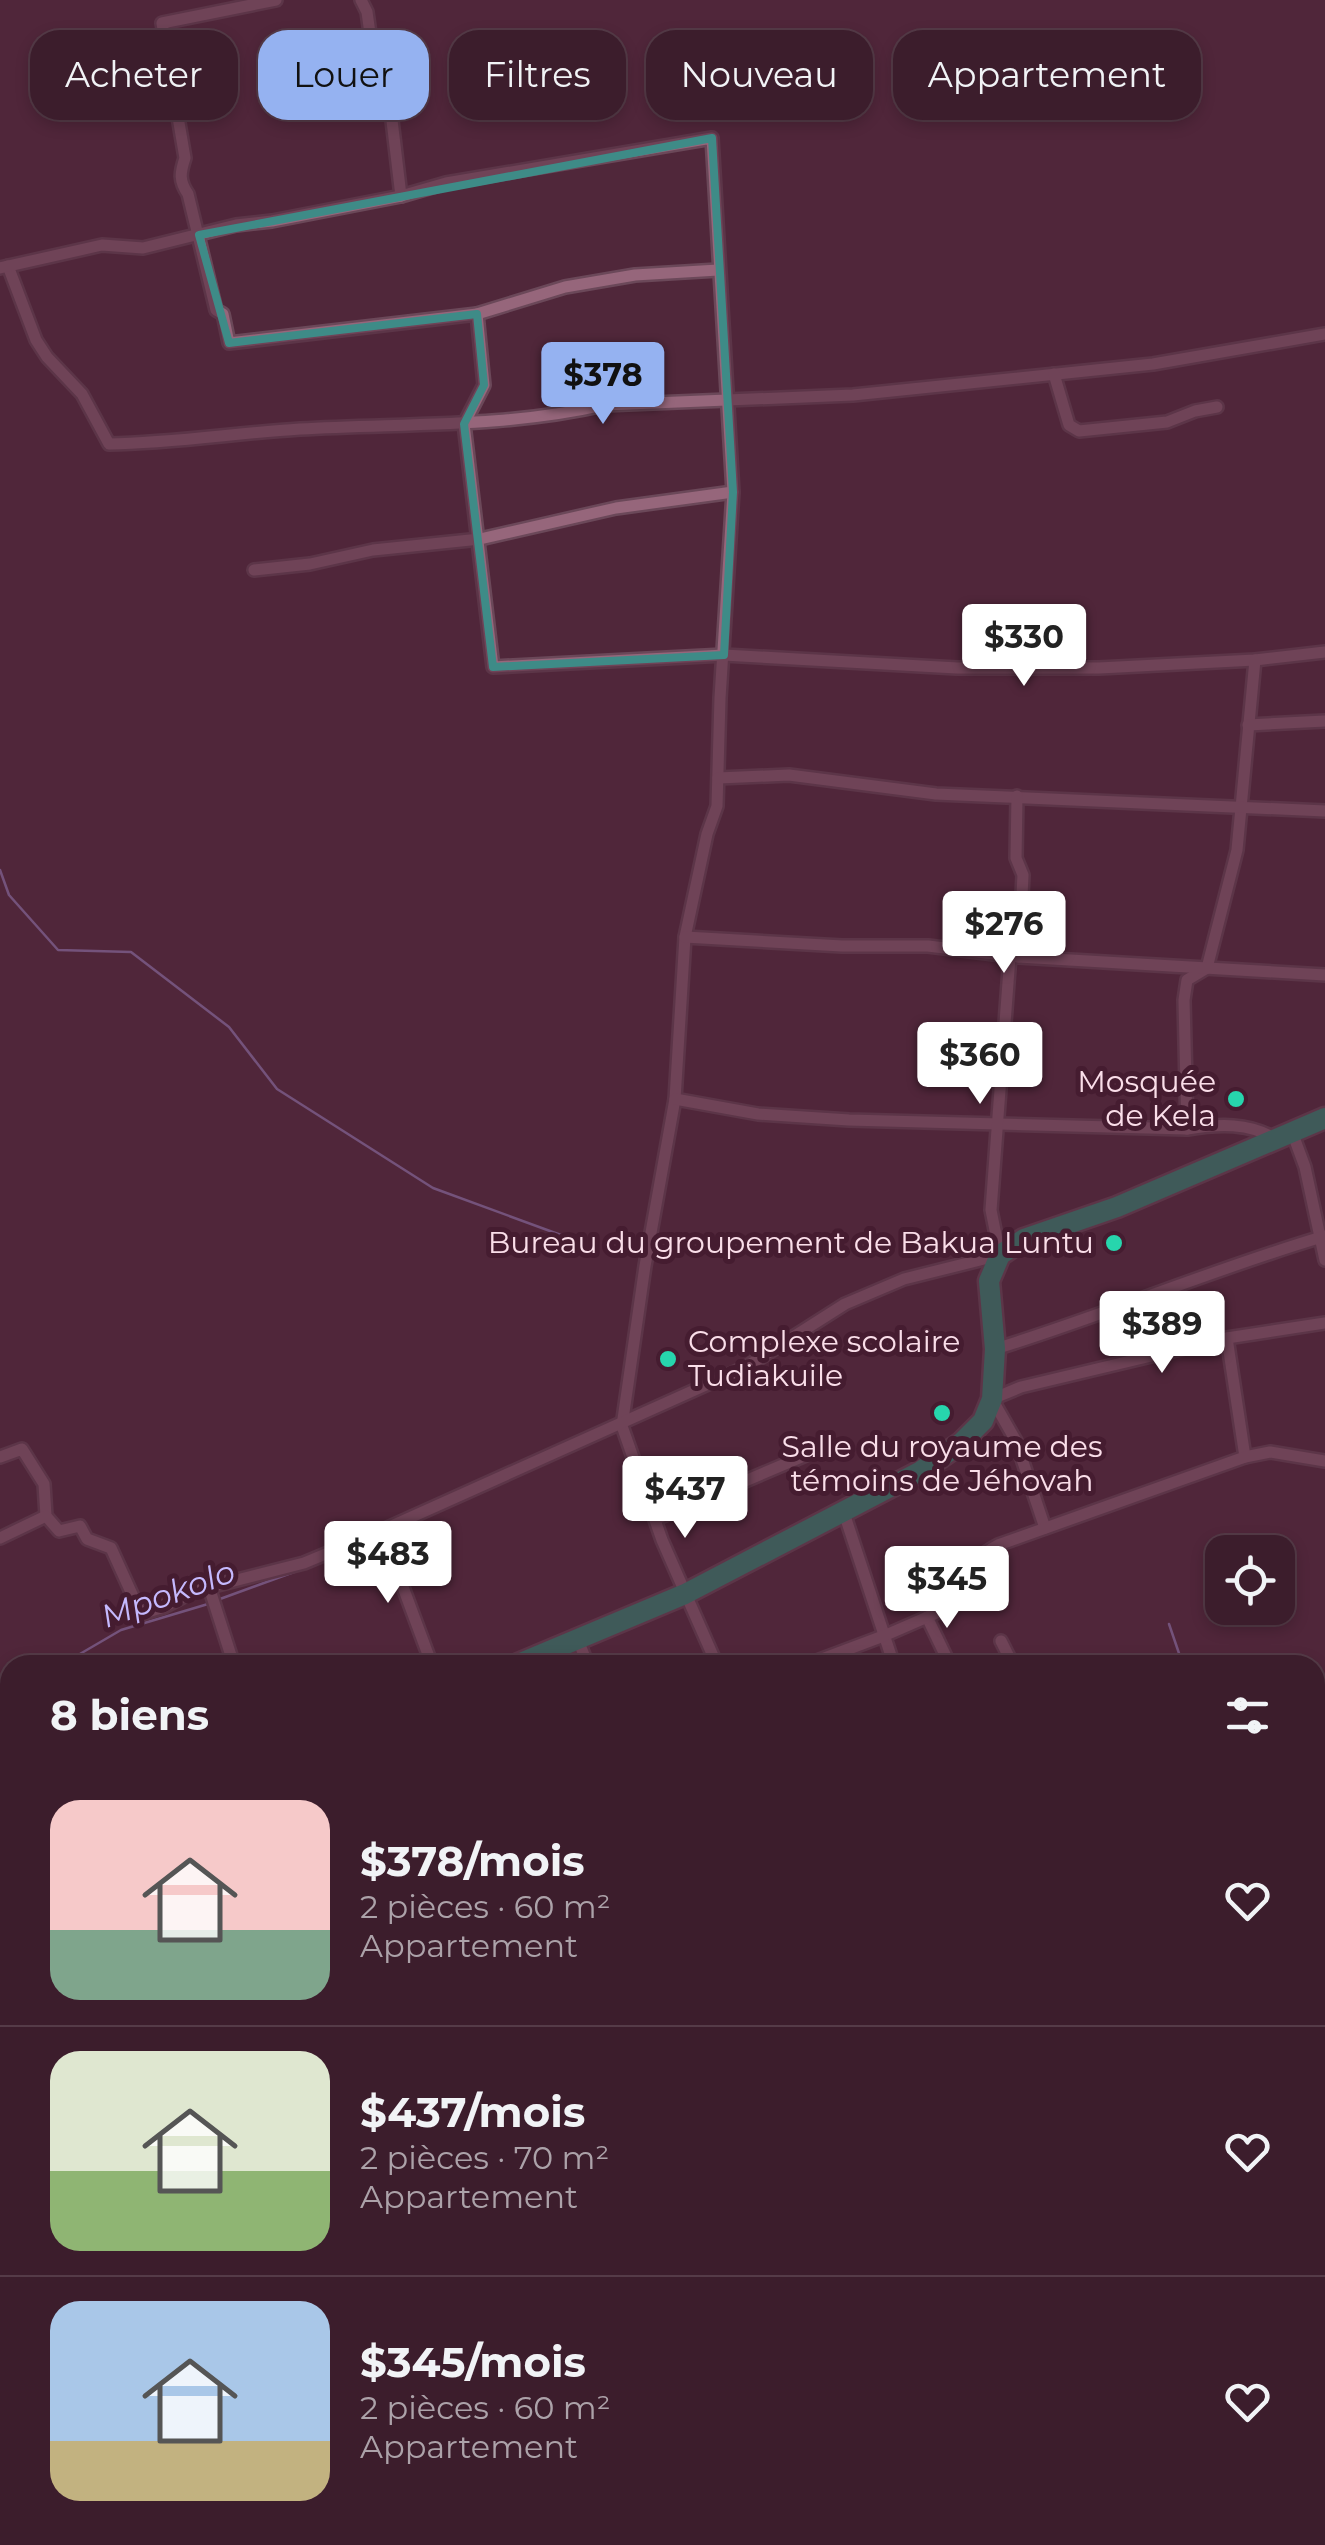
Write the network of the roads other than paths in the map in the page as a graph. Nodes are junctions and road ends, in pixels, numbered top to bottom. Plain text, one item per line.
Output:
1 (276, 0) edge
2 (361, 0) edge
3 (401, 196) junction
4 (199, 235) junction
5 (4, 267) edge
6 (718, 270) junction
7 (477, 314) junction
8 (1325, 334) edge
9 (1054, 374) junction
10 (727, 400) junction
11 (1217, 407) dead end
12 (464, 424) junction
13 (734, 492) junction
14 (480, 539) junction
15 (254, 570) dead end
16 (1325, 652) edge
17 (724, 655) junction
18 (1255, 660) junction
19 (1325, 721) edge
20 (1248, 726) junction
21 (718, 778) junction
22 (1017, 796) junction
23 (1242, 808) junction
24 (1325, 810) edge
25 (685, 937) junction
26 (1014, 956) junction
27 (1207, 968) junction
28 (1325, 975) edge
29 (675, 1098) junction
30 (1325, 1118) edge
31 (1000, 1123) junction
32 (1187, 1129) junction
33 (1284, 1136) junction
34 (1322, 1236) edge
35 (1000, 1255) junction
36 (1325, 1260) edge
37 (1325, 1322) edge
38 (1227, 1338) junction
39 (995, 1349) junction
40 (992, 1398) junction
41 (622, 1426) junction
42 (818, 1450) dead end
43 (0, 1457) edge
44 (1245, 1457) junction
45 (1325, 1461) edge
46 (842, 1510) junction
47 (46, 1516) junction
48 (656, 1519) junction
49 (1045, 1528) junction
50 (376, 1534) junction
51 (0, 1538) edge
52 (209, 1587) junction
53 (685, 1594) junction
54 (926, 1618) junction
55 (886, 1635) junction
56 (578, 1640) junction
57 (1000, 1641) dead end
58 (231, 1655) edge
59 (428, 1655) edge
60 (541, 1655) edge
61 (584, 1655) edge
62 (712, 1655) edge
63 (833, 1655) edge
64 (891, 1655) edge
65 (945, 1655) edge
66 (1008, 1655) edge

1 - 4 street
2 - 3 street
3 - 4 street
3 - 6 street
4 - 5 street
4 - 7 street
5 - 12 street
6 - 7 street
6 - 10 street
7 - 12 street
8 - 9 street
9 - 10 street
9 - 11 street
10 - 12 street
10 - 13 street
12 - 14 street
13 - 14 street
13 - 17 street
14 - 15 street
14 - 17 street
16 - 18 street
17 - 18 street
17 - 21 street
18 - 20 street
19 - 20 street
20 - 23 street
21 - 22 street
21 - 25 street
22 - 23 street
22 - 26 street
23 - 24 street
23 - 27 street
25 - 26 street
25 - 29 street
26 - 27 street
26 - 31 street
27 - 28 street
27 - 32 street
29 - 31 street
29 - 41 street
30 - 33 highway
31 - 32 street
31 - 35 street
32 - 33 street
33 - 34 street
33 - 35 highway
34 - 36 street
34 - 39 street
35 - 39 highway
35 - 41 street
37 - 38 street
38 - 40 street
38 - 44 street
39 - 40 highway
40 - 46 highway
40 - 49 street
41 - 48 street
41 - 50 street
42 - 48 street
43 - 47 street
44 - 45 street
44 - 49 street
46 - 53 highway
46 - 55 street
47 - 51 street
47 - 52 street
48 - 53 street
49 - 54 street
50 - 52 street
50 - 59 street
52 - 58 street
53 - 56 highway
53 - 62 street
54 - 55 street
54 - 65 street
55 - 63 street
55 - 64 street
56 - 60 highway
56 - 61 street
57 - 66 street

